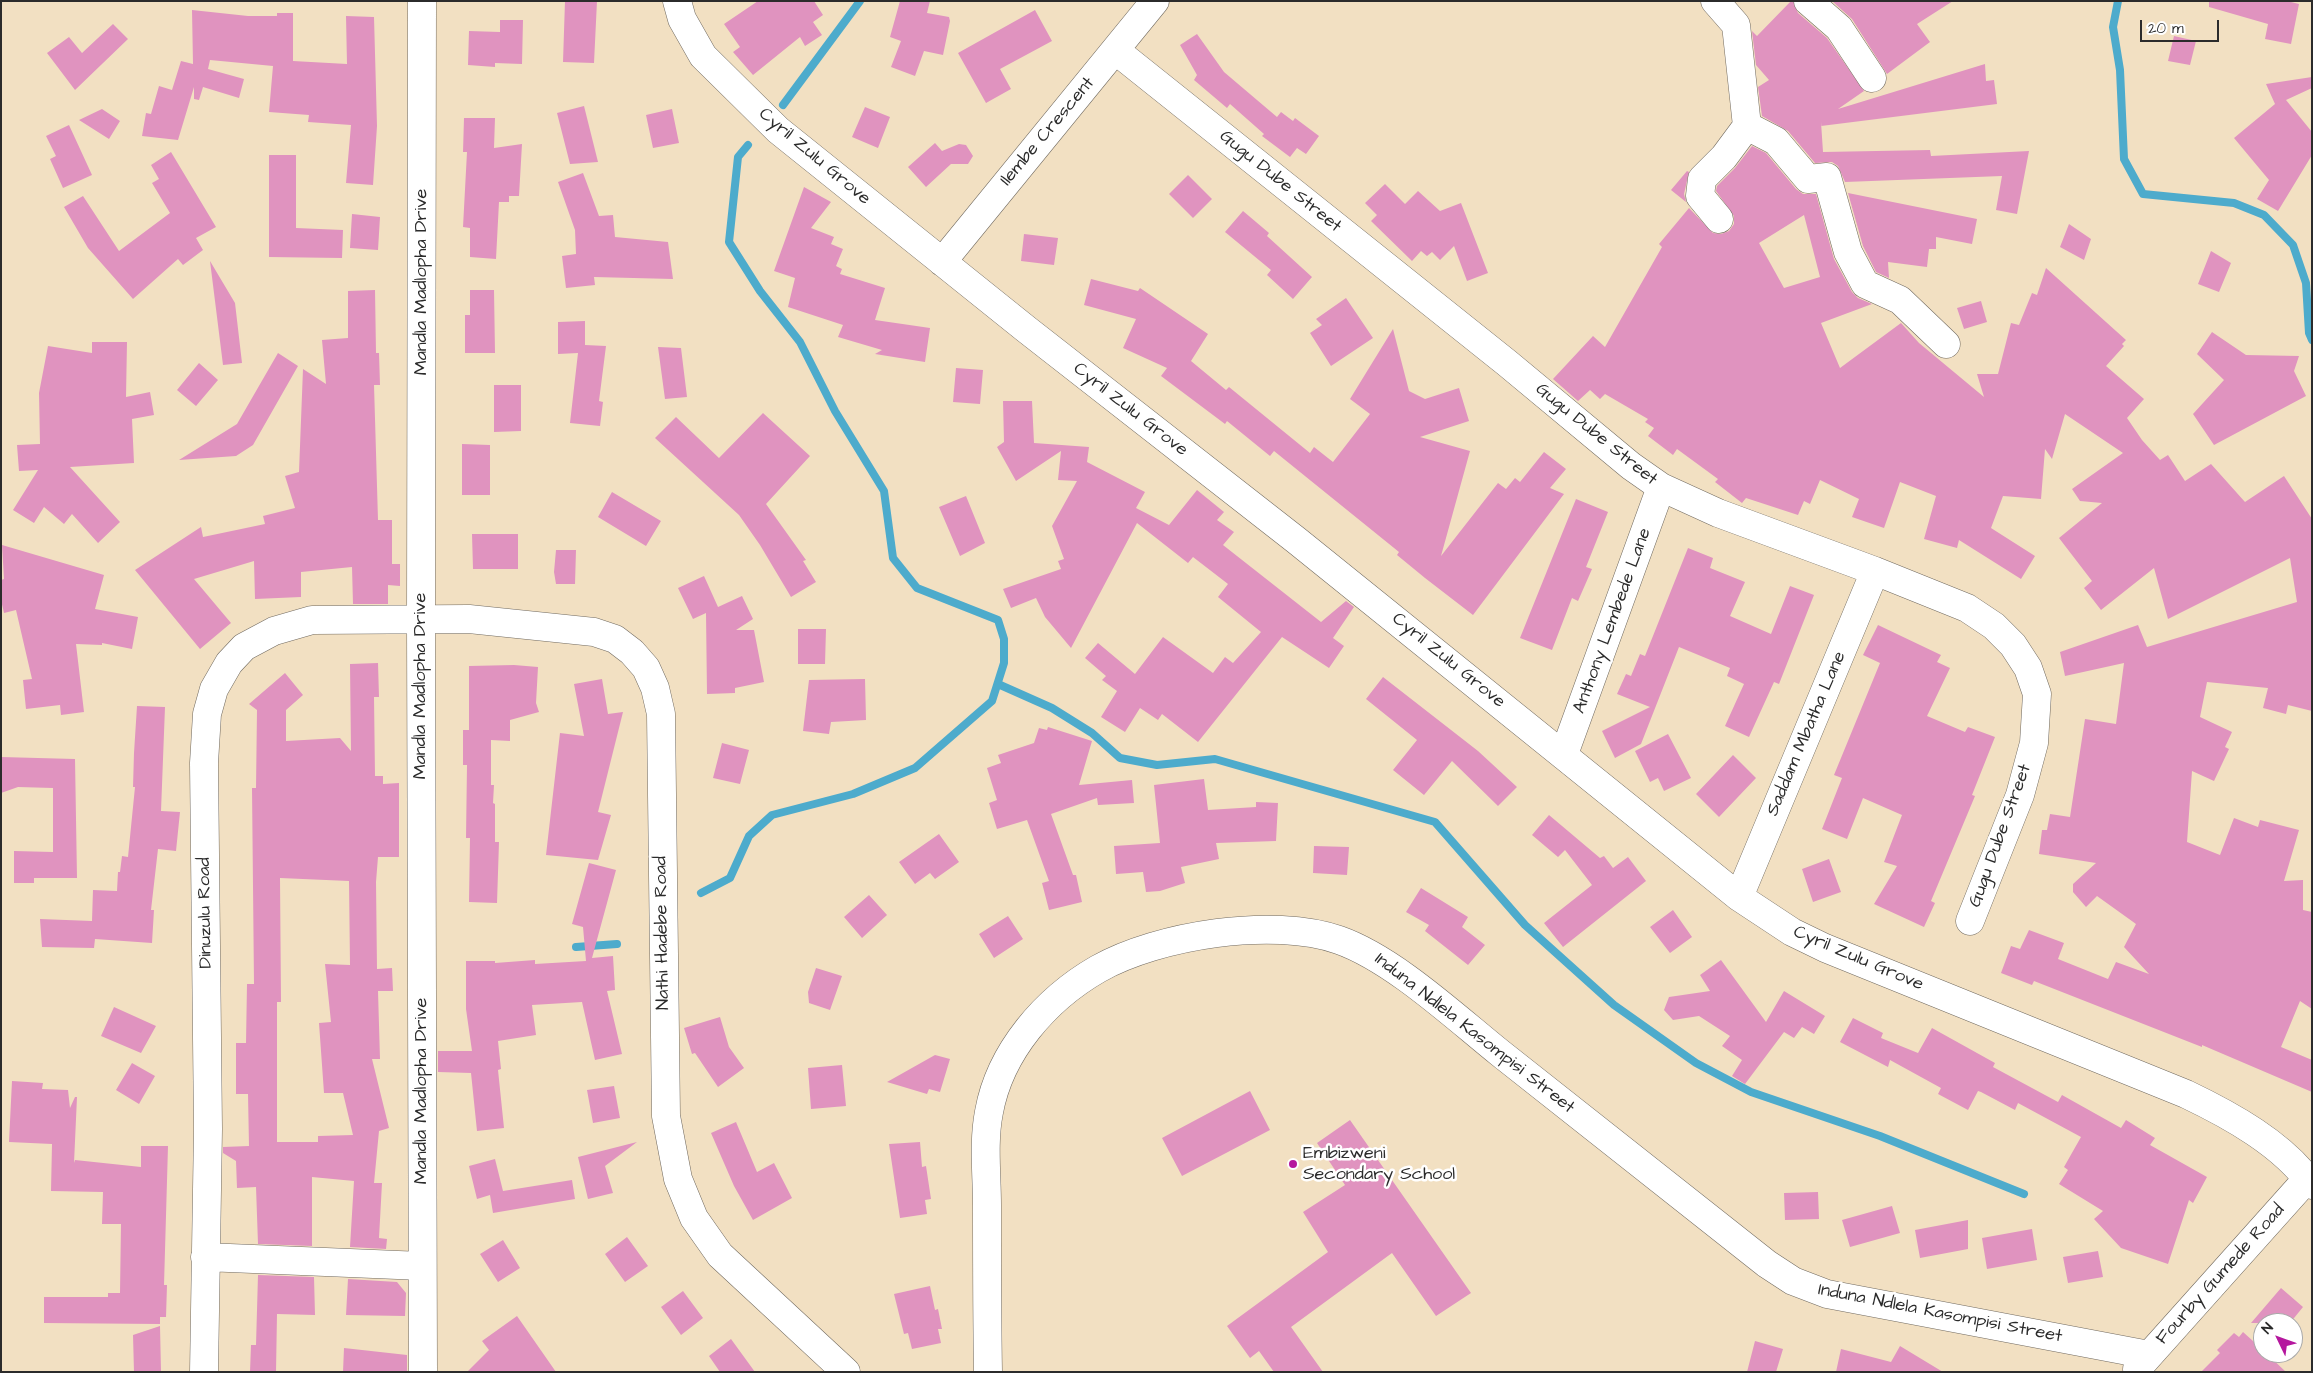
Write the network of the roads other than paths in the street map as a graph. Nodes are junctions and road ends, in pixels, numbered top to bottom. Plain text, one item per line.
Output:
1 (422, 1) edge
2 (677, 1) edge
3 (1155, 1) edge
4 (1715, 1) edge
5 (1808, 1) edge
6 (1115, 50) junction
7 (1872, 78) dead end
8 (1747, 126) junction
9 (1719, 219) dead end
10 (942, 262) junction
11 (1946, 344) dead end
12 (1661, 488) junction
13 (1875, 571) junction
14 (420, 620) junction
15 (1564, 754) junction
16 (1739, 897) junction
17 (1970, 921) dead end
18 (2310, 1182) edge
19 (205, 1257) junction
20 (422, 1266) junction
21 (2142, 1363) edge
22 (204, 1372) edge
23 (422, 1372) edge
24 (846, 1372) edge
25 (988, 1372) edge

1 - 14 street, Mandla Madlopha Drive
2 - 10 street, Cyril Zulu Grove
3 - 6 street, Ilembe Crescent
4 - 8 street
5 - 7 street
6 - 10 street, Ilembe Crescent
6 - 12 street, Gugu Dube Street
8 - 9 street
8 - 11 street
10 - 15 street, Cyril Zulu Grove
12 - 13 street, Gugu Dube Street
12 - 15 street, Anthony Lembede Lane
13 - 16 street, Saddam Mbatha Lane
13 - 17 street, Gugu Dube Street
14 - 19 street, Dinuzulu Road
14 - 20 street, Mandla Madlopha Drive
14 - 24 street, Nathi Hadebe Road
15 - 16 street, Cyril Zulu Grove
16 - 18 street, Cyril Zulu Grove
18 - 21 street, Fourby Gumede Road
19 - 20 street
19 - 22 street, Dinuzulu Road
20 - 23 street, Mandla Madlopha Drive
21 - 25 street, Induna Ndlela Kasompisi Street

